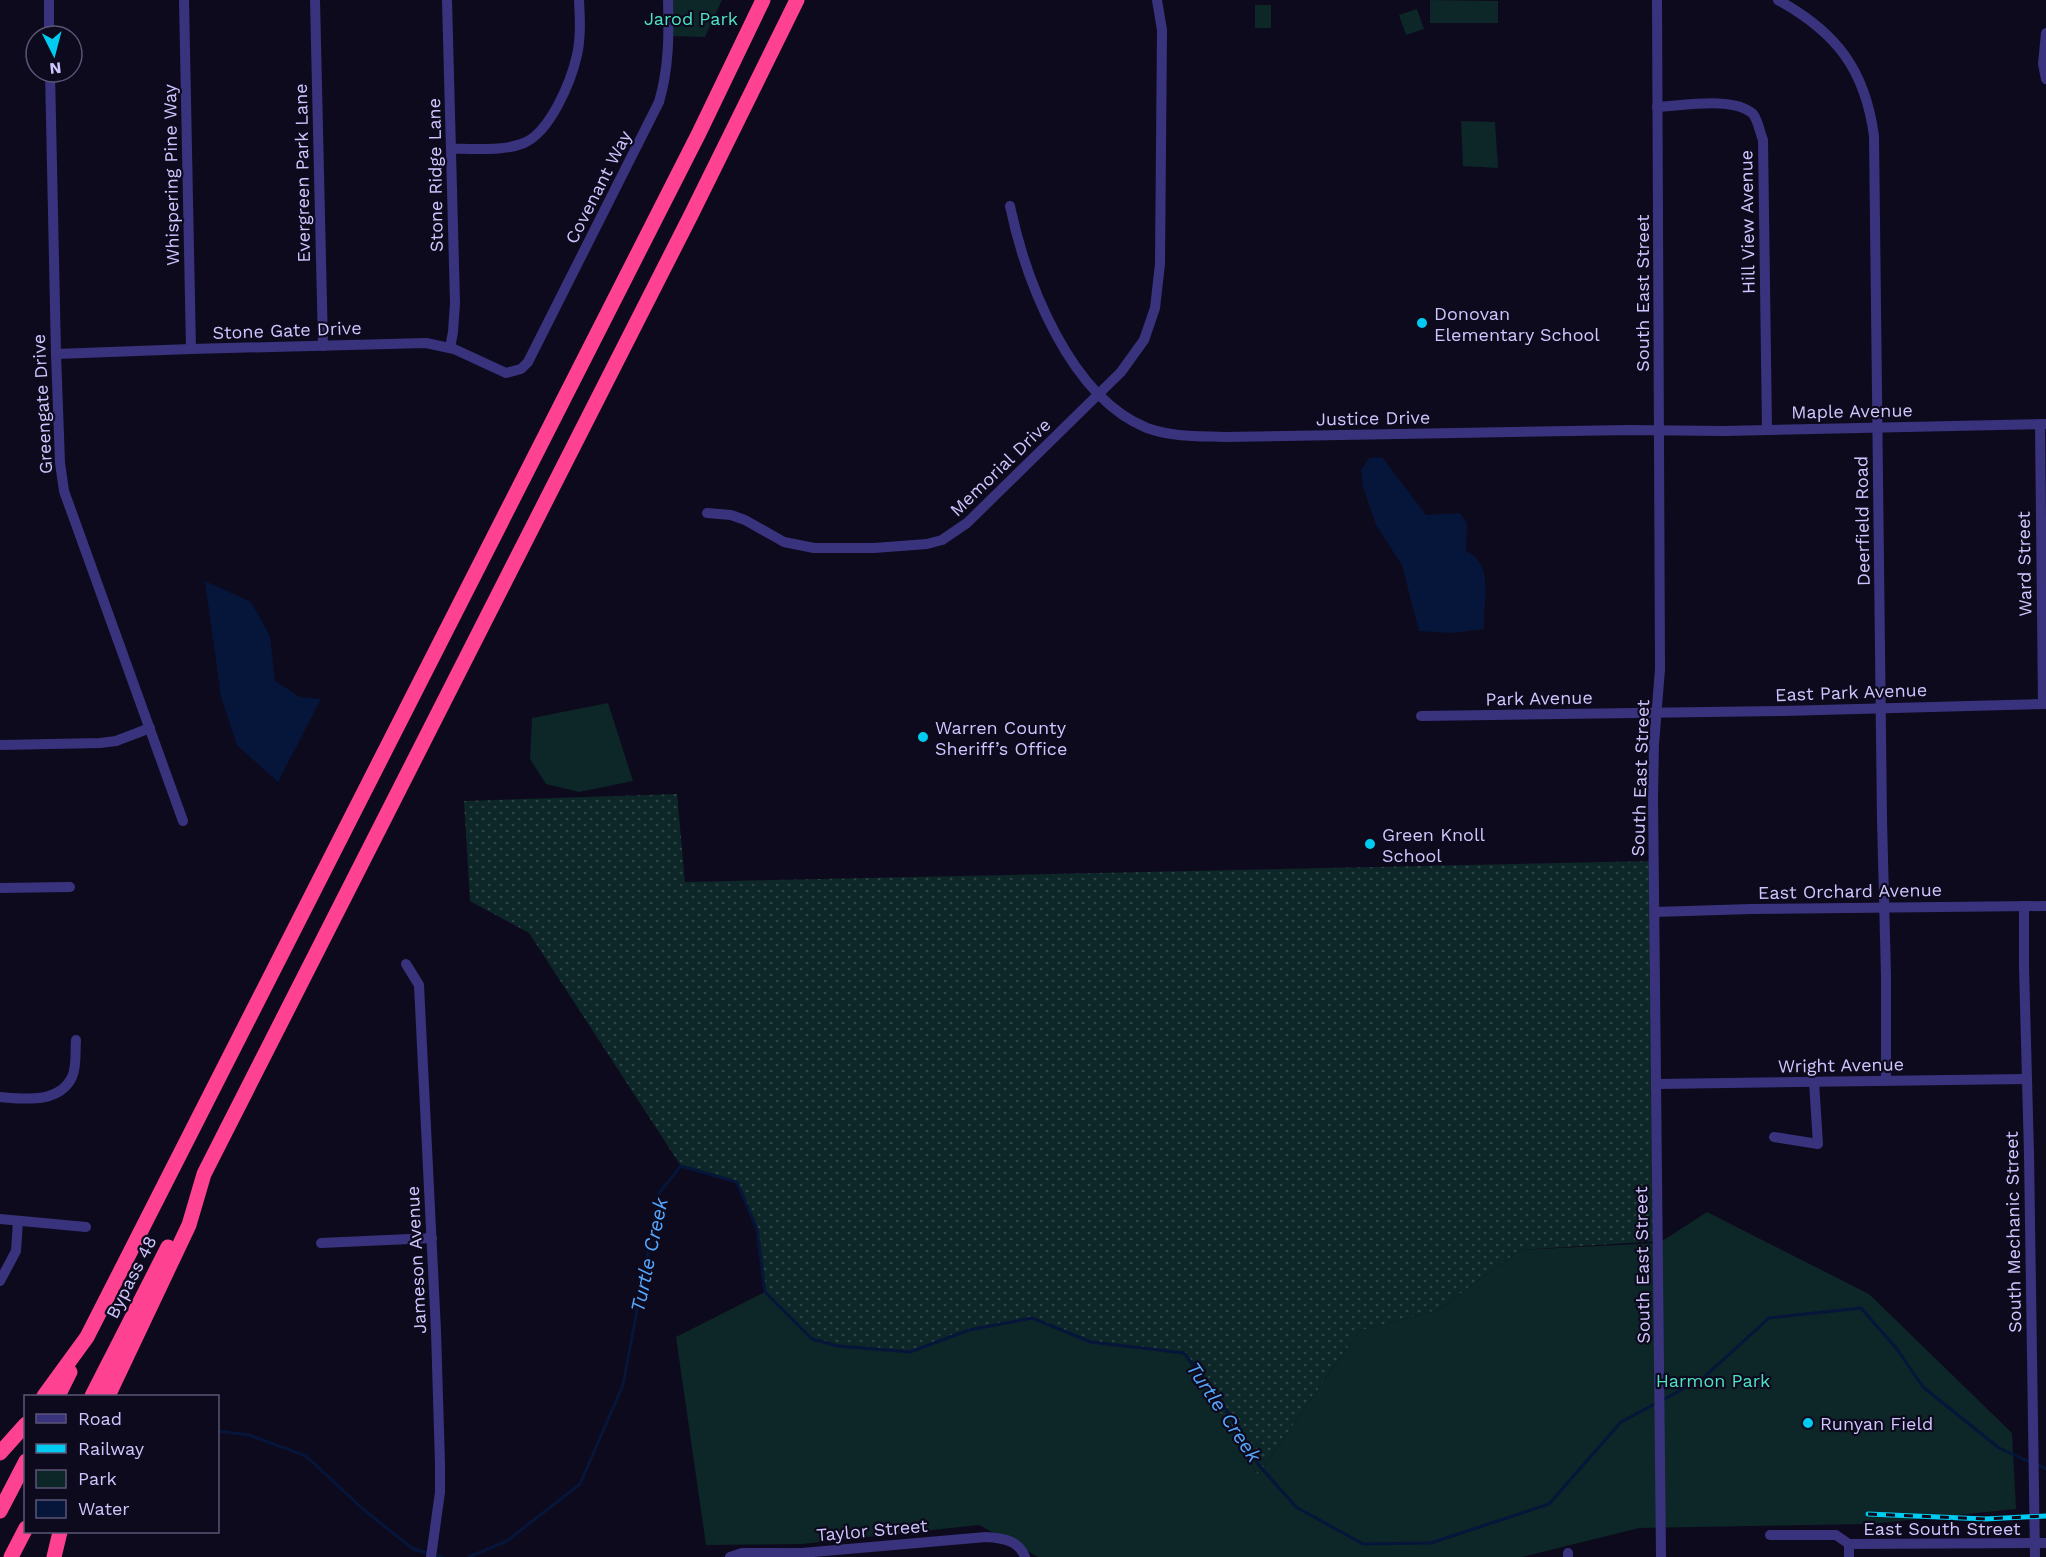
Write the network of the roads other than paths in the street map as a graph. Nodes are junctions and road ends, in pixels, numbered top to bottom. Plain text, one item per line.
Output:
1 (49, 0) edge
2 (184, 0) edge
3 (315, 0) edge
4 (447, 0) edge
5 (579, 0) edge
6 (668, 0) edge
7 (763, 0) edge
8 (796, 0) edge
9 (1157, 0) edge
10 (1657, 0) edge
11 (1779, 0) edge
12 (50, 24) edge
13 (2046, 33) edge
14 (2046, 79) edge
15 (50, 84) edge
16 (1657, 107) junction
17 (451, 149) junction
18 (1010, 206) dead end
19 (323, 346) junction
20 (450, 348) junction
21 (191, 349) junction
22 (56, 354) junction
23 (514, 373) joint
24 (1098, 395) junction
25 (2043, 424) edge
26 (1877, 428) junction
27 (1659, 430) junction
28 (1767, 430) junction
29 (707, 513) dead end
30 (2044, 704) edge
31 (1880, 707) junction
32 (1656, 712) junction
33 (1421, 716) dead end
34 (150, 728) junction
35 (0, 745) edge
36 (183, 821) dead end
37 (70, 887) dead end
38 (0, 888) edge
39 (2024, 906) junction
40 (2046, 906) edge
41 (1885, 908) junction
42 (1654, 912) junction
43 (406, 964) dead end
44 (76, 1040) dead end
45 (2026, 1079) junction
46 (1886, 1081) junction
47 (1814, 1082) junction
48 (1657, 1084) junction
49 (0, 1097) edge
50 (1774, 1137) dead end
51 (204, 1174) junction
52 (0, 1220) edge
53 (18, 1221) junction
54 (86, 1227) dead end
55 (432, 1238) junction
56 (321, 1243) dead end
57 (0, 1281) edge
58 (87, 1337) junction
59 (45, 1395) edge
60 (58, 1395) edge
61 (93, 1395) edge
62 (108, 1395) edge
63 (24, 1426) edge
64 (0, 1453) edge
65 (24, 1465) edge
66 (0, 1511) edge
67 (24, 1532) edge
68 (60, 1533) edge
69 (1770, 1535) dead end
70 (1849, 1544) junction
71 (2040, 1544) edge
72 (11, 1557) edge
73 (54, 1557) edge
74 (431, 1557) edge
75 (730, 1557) edge
76 (1025, 1557) edge
77 (1661, 1557) edge
78 (1849, 1557) edge
79 (2035, 1557) edge

1 - 12 street
2 - 21 street, Whispering Pine Way
3 - 19 street, Evergreen Park Lane
4 - 17 street, Stone Ridge Lane
5 - 17 street
6 - 23 street, Covenant Way
7 - 58 highway
8 - 51 highway
9 - 24 street
10 - 16 street, South East Street
11 - 26 street, Deerfield Road
13 - 14 street
15 - 22 street, Greengate Drive
16 - 27 street, South East Street
16 - 28 street, Hill View Avenue
17 - 20 street, Stone Ridge Lane
18 - 24 street, Justice Drive
19 - 20 street, Stone Gate Drive
19 - 21 street, Stone Gate Drive
20 - 23 street, Stone Gate Drive
21 - 22 street, Stone Gate Drive
22 - 34 street, Greengate Drive
24 - 27 street, Justice Drive
24 - 29 street, Memorial Drive
25 - 26 street, Maple Avenue
25 - 30 street, Ward Street
26 - 28 street, Maple Avenue
26 - 31 street, Deerfield Road
27 - 28 street, Maple Avenue
27 - 32 street, South East Street
30 - 31 street, East Park Avenue
31 - 32 street, East Park Avenue
31 - 41 street, Deerfield Road
32 - 33 street, Park Avenue
32 - 42 street, South East Street
34 - 35 street
34 - 36 street, Greengate Drive
37 - 38 street
39 - 40 street, East Orchard Avenue
39 - 41 street, East Orchard Avenue
39 - 45 street, South Mechanic Street
41 - 42 street, East Orchard Avenue
41 - 46 street, Deerfield Road
42 - 48 street, South East Street
43 - 55 street, Jameson Avenue
44 - 49 street
45 - 46 street, Wright Avenue
45 - 71 street, South Mechanic Street
46 - 47 street, Wright Avenue
47 - 48 street, Wright Avenue
47 - 50 street
48 - 77 street, South East Street
51 - 61 highway, Bypass 48
51 - 62 highway
52 - 53 street
53 - 54 street
53 - 57 street
55 - 56 street
55 - 74 street, Jameson Avenue
58 - 59 highway
58 - 60 highway
63 - 64 highway
65 - 66 highway
67 - 72 highway
68 - 73 highway
69 - 70 street, East South Street
70 - 71 street, East South Street
70 - 78 street
71 - 79 street, South Mechanic Street
75 - 76 street, Taylor Street

